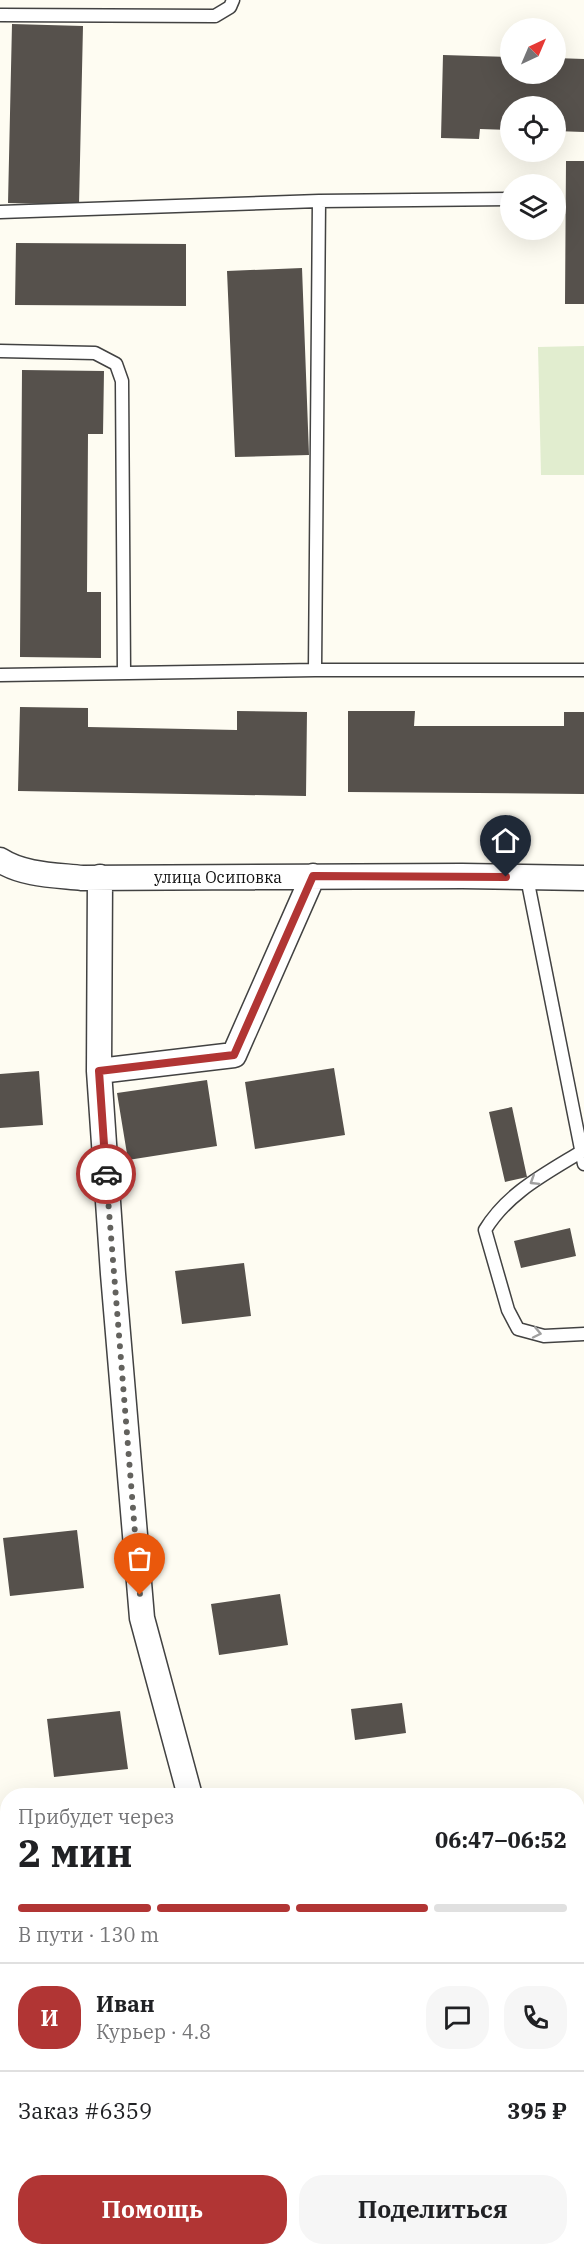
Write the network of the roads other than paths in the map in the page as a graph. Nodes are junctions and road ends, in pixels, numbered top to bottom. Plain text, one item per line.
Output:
1 (233, 0) edge
2 (0, 15) edge
3 (500, 199) edge
4 (319, 201) junction
5 (0, 212) edge
6 (0, 351) edge
7 (315, 670) junction
8 (584, 670) edge
9 (124, 673) junction
10 (0, 675) edge
11 (0, 860) edge
12 (313, 876) junction
13 (100, 877) junction
14 (527, 878) junction
15 (584, 878) edge
16 (99, 1071) junction
17 (583, 1155) edge
18 (584, 1334) edge
19 (188, 1788) edge

1 - 2 lane
3 - 4 lane
4 - 5 lane
4 - 7 lane
6 - 9 lane
7 - 8 lane
7 - 9 lane
9 - 10 lane
11 - 13 street, улица Осиповка
12 - 13 street, улица Осиповка
12 - 14 street, улица Осиповка
12 - 16 street
13 - 16 street
14 - 15 street, улица Осиповка
14 - 17 lane
16 - 19 street
17 -> 18 lane

